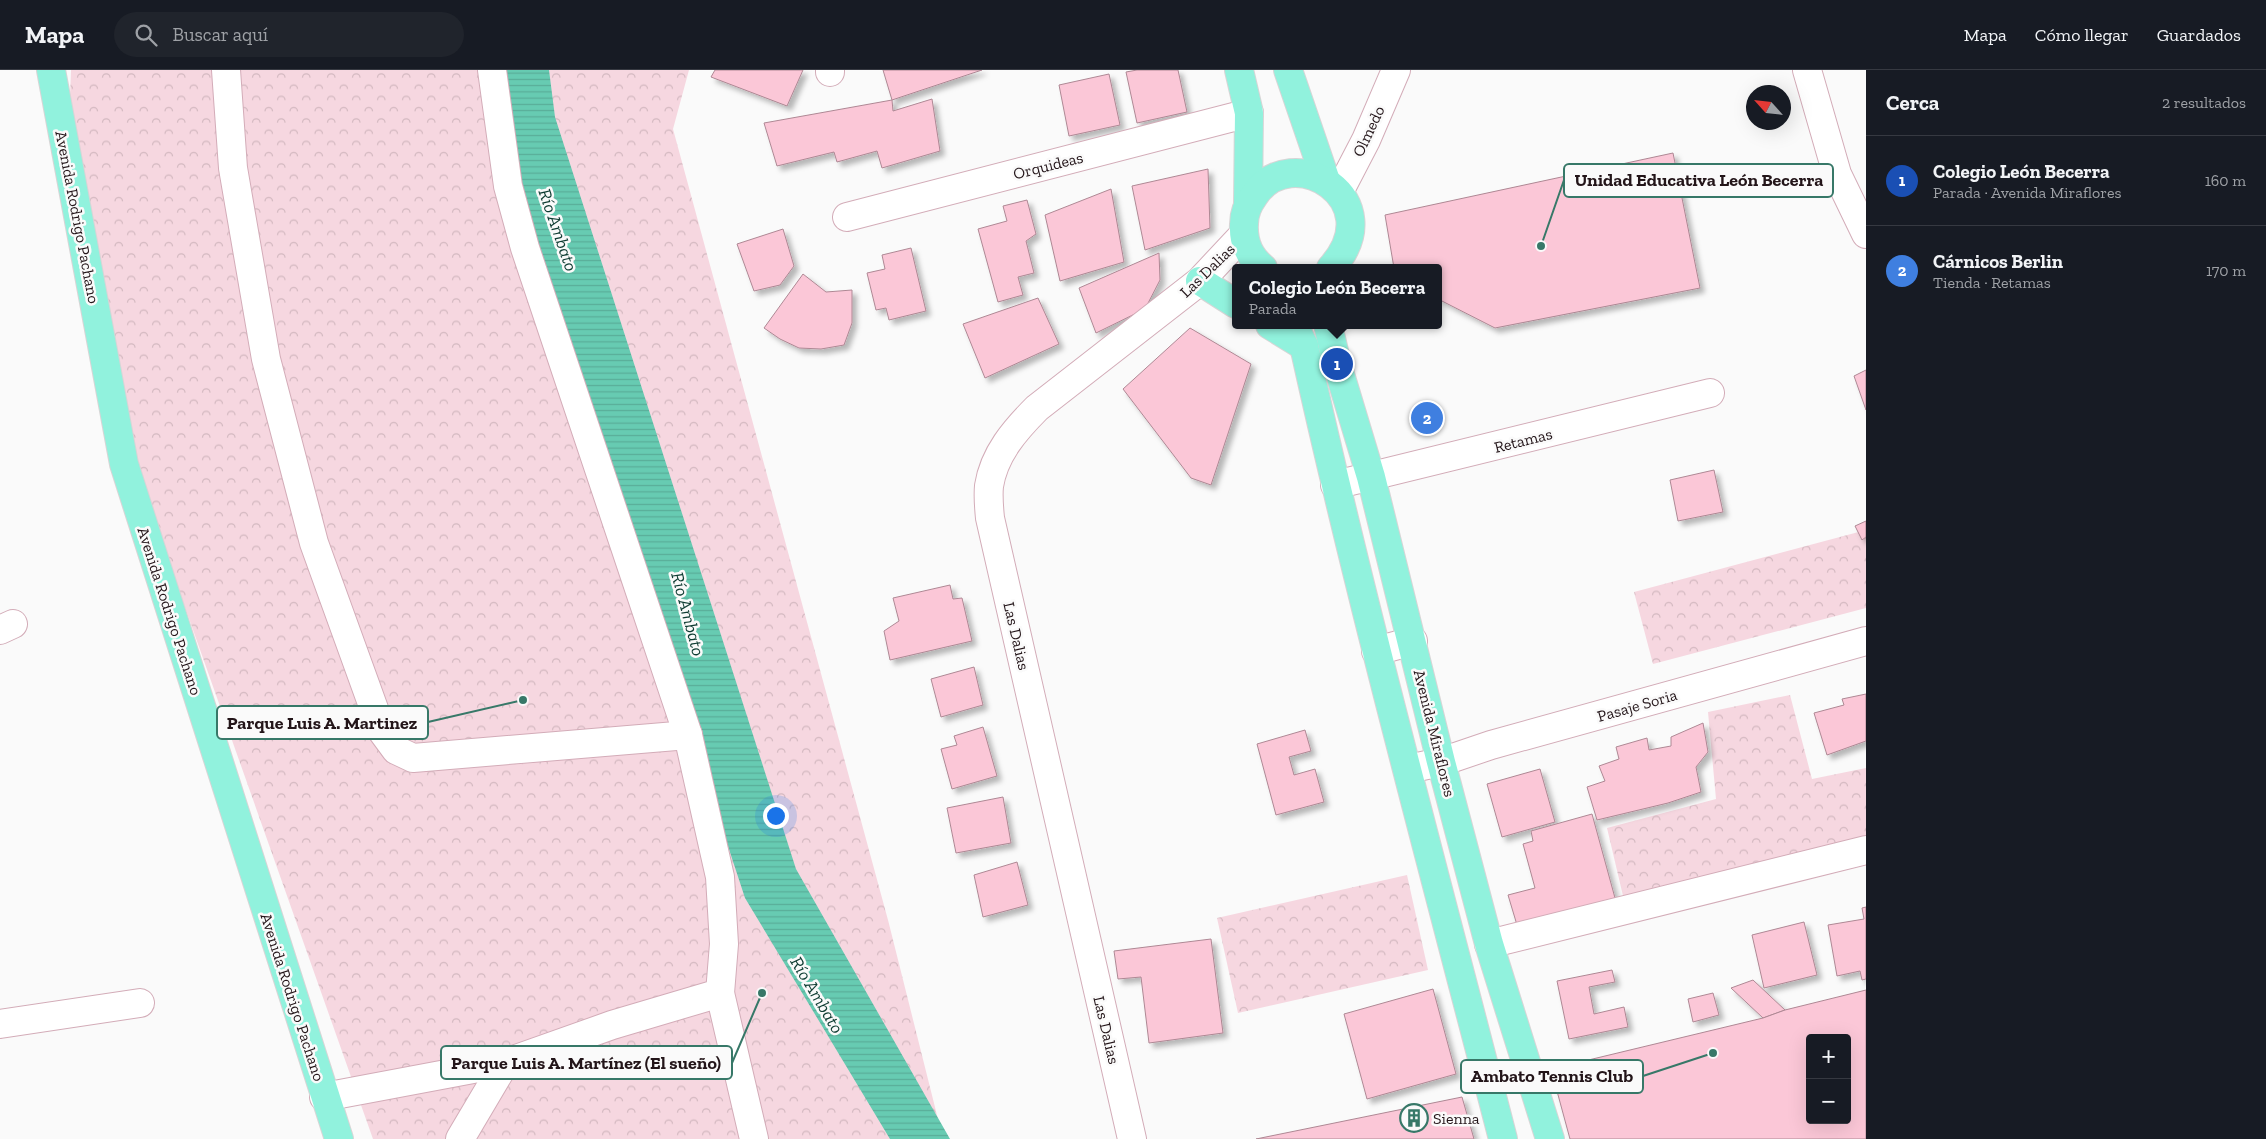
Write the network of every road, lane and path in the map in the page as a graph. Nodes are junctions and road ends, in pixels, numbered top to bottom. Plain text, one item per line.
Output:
1 (50, 70) edge
2 (226, 70) edge
3 (492, 70) edge
4 (1238, 70) edge
5 (1288, 70) edge
6 (1396, 70) edge
7 (1807, 70) edge
8 (1249, 113) junction
9 (1332, 186) junction
10 (1248, 204) junction
11 (847, 217) dead end
12 (1244, 234) junction
13 (1866, 234) edge
14 (1260, 264) edge
15 (1335, 264) edge
16 (1200, 281) junction
17 (1232, 301) edge
18 (1281, 329) edge
19 (1329, 329) edge
20 (1299, 336) edge
21 (1710, 393) dead end
22 (1371, 477) junction
23 (1335, 485) junction
24 (1413, 641) junction
25 (1866, 641) edge
26 (1376, 650) junction
27 (688, 735) junction
28 (1441, 762) junction
29 (1408, 769) junction
30 (1866, 850) edge
31 (1489, 944) junction
32 (720, 992) junction
33 (140, 1003) dead end
34 (0, 1024) edge
35 (505, 1063) junction
36 (324, 1097) junction
37 (339, 1139) edge
38 (460, 1139) edge
39 (754, 1139) edge
40 (1132, 1139) edge
41 (1503, 1139) edge
42 (1550, 1139) edge

1 - 36 main road, Avenida Rodrigo Pachano
2 - 27 street
3 - 27 street
4 - 8 main road
5 - 9 main road
6 - 9 street, Olmedo
7 - 13 street
8 - 10 main road
8 - 11 street, Orquideas
9 - 10 main road
9 - 15 main road
10 - 12 main road
12 - 14 main road
12 - 16 street, Las Dalias
16 - 17 main road
16 - 40 street, Las Dalias
18 - 20 main road
19 - 22 main road, Avenida Miraflores
20 - 23 main road
21 - 22 street, Retamas
22 - 23 street, Retamas
22 - 24 main road, Avenida Miraflores
23 - 26 main road
24 - 26 street
24 - 28 main road, Avenida Miraflores
25 - 28 street, Pasaje Soria
26 - 29 main road
27 - 32 street
28 - 29 street, Pasaje Soria
28 - 31 main road, Avenida Miraflores
29 - 41 main road
30 - 31 street
31 - 42 main road, Avenida Miraflores
32 - 35 street
32 - 39 street
33 - 34 street
35 - 36 street
35 - 38 street
36 - 37 main road, Avenida Rodrigo Pachano

